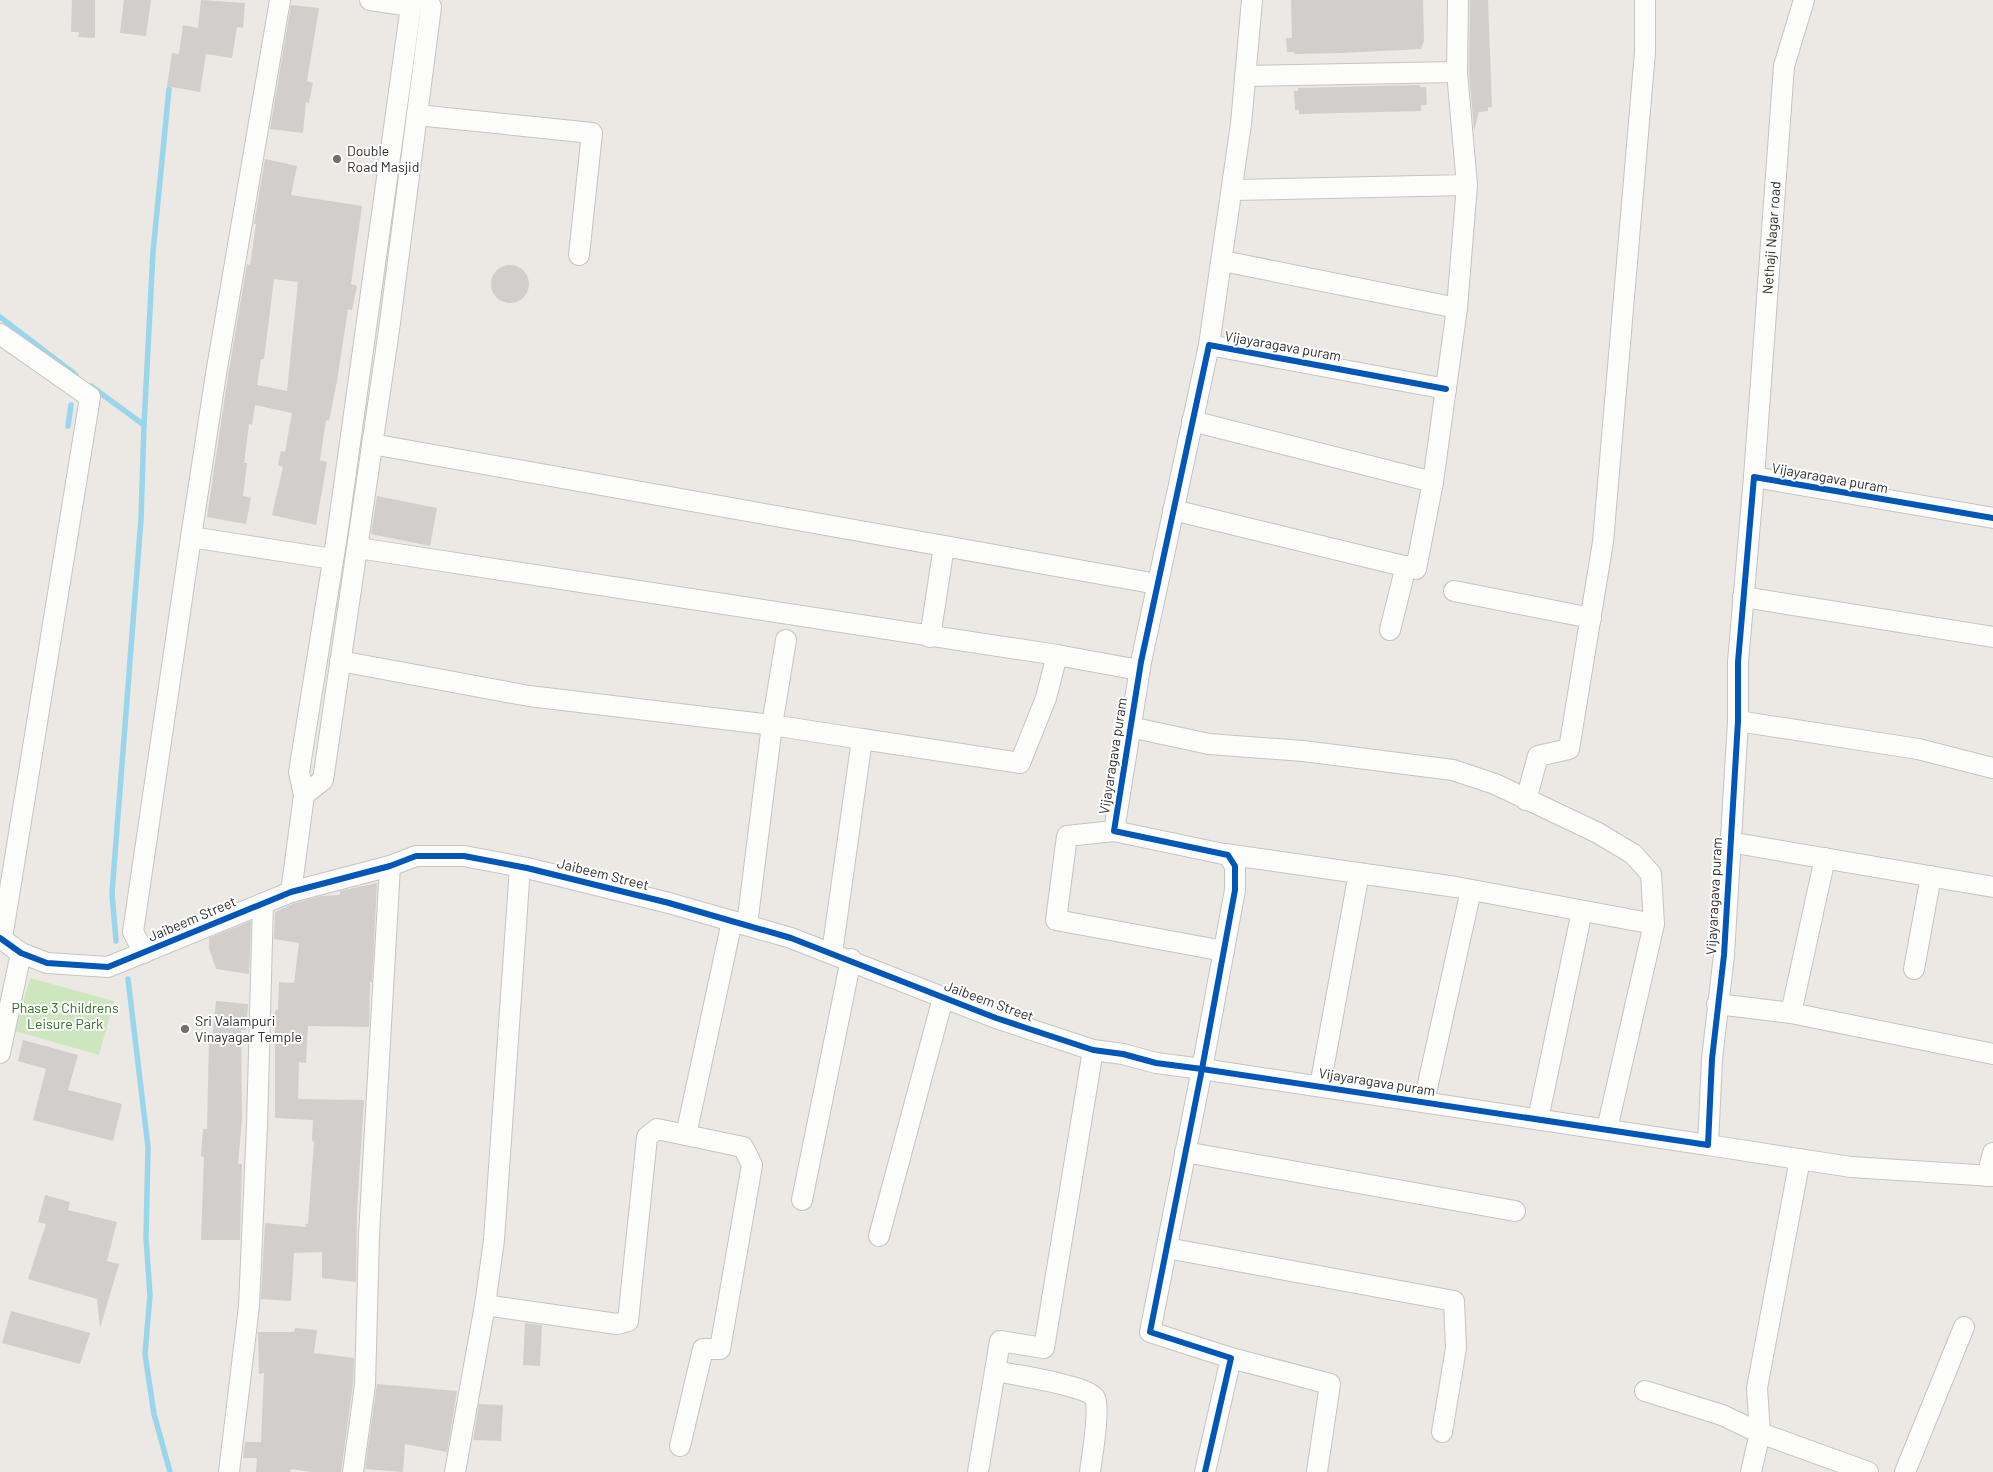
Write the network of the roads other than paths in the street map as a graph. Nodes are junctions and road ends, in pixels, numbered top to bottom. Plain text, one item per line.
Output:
1 (280, 0) edge
2 (370, 0) edge
3 (1252, 0) edge
4 (1458, 0) edge
5 (1645, 0) edge
6 (1804, 0) edge
7 (418, 2) edge
8 (1457, 72) junction
9 (1245, 76) junction
10 (416, 115) junction
11 (1468, 185) junction
12 (1232, 190) junction
13 (579, 254) dead end
14 (1223, 261) junction
15 (1457, 308) junction
16 (0, 334) edge
17 (1209, 345) junction
18 (1446, 389) junction
19 (1192, 421) junction
20 (372, 444) junction
21 (1754, 477) junction
22 (1433, 482) junction
23 (1173, 510) junction
24 (1993, 518) edge
25 (192, 537) junction
26 (944, 546) junction
27 (358, 548) junction
28 (333, 558) junction
29 (1406, 566) junction
30 (1157, 584) junction
31 (1454, 591) dead end
32 (1743, 597) junction
33 (1591, 618) junction
34 (1390, 630) dead end
35 (930, 637) junction
36 (1993, 637) edge
37 (786, 640) dead end
38 (1058, 655) junction
39 (340, 661) junction
40 (1139, 670) junction
41 (1738, 721) junction
42 (772, 725) junction
43 (1130, 727) junction
44 (862, 739) junction
45 (1993, 768) edge
46 (304, 795) junction
47 (1526, 800) junction
48 (1114, 831) junction
49 (1729, 842) junction
50 (1225, 854) junction
51 (1825, 858) junction
52 (390, 866) junction
53 (520, 866) junction
54 (1359, 873) junction
55 (1931, 876) junction
56 (1993, 887) edge
57 (1471, 890) junction
58 (291, 892) junction
59 (263, 903) junction
60 (1582, 911) junction
61 (740, 923) junction
62 (1654, 924) junction
63 (1, 938) edge
64 (1224, 951) junction
65 (21, 953) junction
66 (138, 954) junction
67 (842, 956) junction
68 (1914, 969) dead end
69 (943, 998) junction
70 (1717, 1004) junction
71 (1791, 1013) junction
72 (1093, 1050) junction
73 (0, 1053) edge
74 (1993, 1054) edge
75 (1202, 1068) junction
76 (1320, 1086) junction
77 (1424, 1102) junction
78 (1538, 1119) junction
79 (1607, 1129) junction
80 (686, 1135) junction
81 (1708, 1145) junction
82 (1185, 1152) junction
83 (1993, 1153) edge
84 (1800, 1159) junction
85 (1990, 1176) edge
86 (802, 1200) dead end
87 (1516, 1210) dead end
88 (879, 1236) dead end
89 (1167, 1248) junction
90 (485, 1305) junction
91 (1964, 1327) dead end
92 (1231, 1358) junction
93 (995, 1371) junction
94 (1645, 1391) dead end
95 (1442, 1432) dead end
96 (1760, 1433) junction
97 (680, 1446) dead end
98 (229, 1472) edge
99 (353, 1472) edge
100 (455, 1472) edge
101 (978, 1472) edge
102 (1090, 1472) edge
103 (1204, 1472) edge
104 (1317, 1472) edge
105 (1751, 1472) edge
106 (1868, 1472) edge
107 (1905, 1472) edge

1 - 25 street
2 - 7 street
3 - 9 street
4 - 8 street
5 - 33 street
6 - 21 street, Nethaji Nagar road
7 - 10 street
7 - 28 street
8 - 9 street
8 - 11 street
9 - 12 street
10 - 13 street
10 - 20 street
11 - 12 street
11 - 15 street
12 - 14 street
14 - 15 street
14 - 17 street
15 - 18 street
16 - 63 street
17 - 18 street, Vijayaragava puram
17 - 19 street, Vijayaragava puram
18 - 22 street
19 - 22 street
19 - 23 street, Vijayaragava puram
20 - 26 street
20 - 27 street
21 - 24 street, Vijayaragava puram
21 - 32 street, Vijayaragava puram
22 - 29 street
23 - 29 street
23 - 30 street, Vijayaragava puram
25 - 28 street
25 - 66 street
26 - 30 street
26 - 35 street
27 - 35 street
27 - 39 street
28 - 46 street
29 - 34 street
30 - 40 street, Vijayaragava puram
31 - 33 street
32 - 36 street
32 - 41 street, Vijayaragava puram
33 - 47 street
35 - 38 street
37 - 42 street
38 - 40 street
38 - 44 street
39 - 42 street
39 - 46 street
40 - 43 street, Vijayaragava puram
41 - 45 street
41 - 49 street, Vijayaragava puram
42 - 44 street
42 - 61 street
43 - 47 street
43 - 48 street, Vijayaragava puram
44 - 67 street
46 - 58 street
47 - 62 street
48 - 50 street, Vijayaragava puram
48 - 64 street
49 - 51 street
49 - 70 street, Vijayaragava puram
50 - 54 street, Vijayaragava puram
50 - 64 street
51 - 55 street
51 - 71 street
52 - 53 street, Jaibeem Street
52 - 58 street, Jaibeem Street
52 - 99 street
53 - 61 street, Jaibeem Street
53 - 90 street
54 - 57 street, Vijayaragava puram
54 - 76 street
55 - 56 street
55 - 68 street
57 - 60 street, Vijayaragava puram
57 - 77 street
58 - 59 street, Jaibeem Street
59 - 66 street, Jaibeem Street
59 - 98 street
60 - 62 street, Vijayaragava puram
60 - 78 street
61 - 67 street, Jaibeem Street
61 - 80 street
62 - 79 street
63 - 65 street, Jaibeem Street
64 - 75 street
65 - 66 street, Jaibeem Street
65 - 73 street
67 - 69 street, Jaibeem Street
67 - 86 street
69 - 72 street, Jaibeem Street
69 - 88 street
70 - 71 street
70 - 81 street, Vijayaragava puram
71 - 74 street
72 - 75 street, Jaibeem Street
72 - 93 street
75 - 76 street, Vijayaragava puram
75 - 82 street
76 - 77 street, Vijayaragava puram
77 - 78 street, Vijayaragava puram
78 - 79 street, Vijayaragava puram
79 - 81 street, Vijayaragava puram
80 - 90 street
80 - 97 street
81 - 84 street
82 - 87 street
82 - 89 street
83 - 85 street
84 - 85 street
84 - 96 street
89 - 92 street
89 - 95 street
90 - 100 street
91 - 107 street
92 - 103 street
92 - 104 street
93 - 101 street
93 - 102 street
94 - 96 street
96 - 105 street
96 - 106 street

